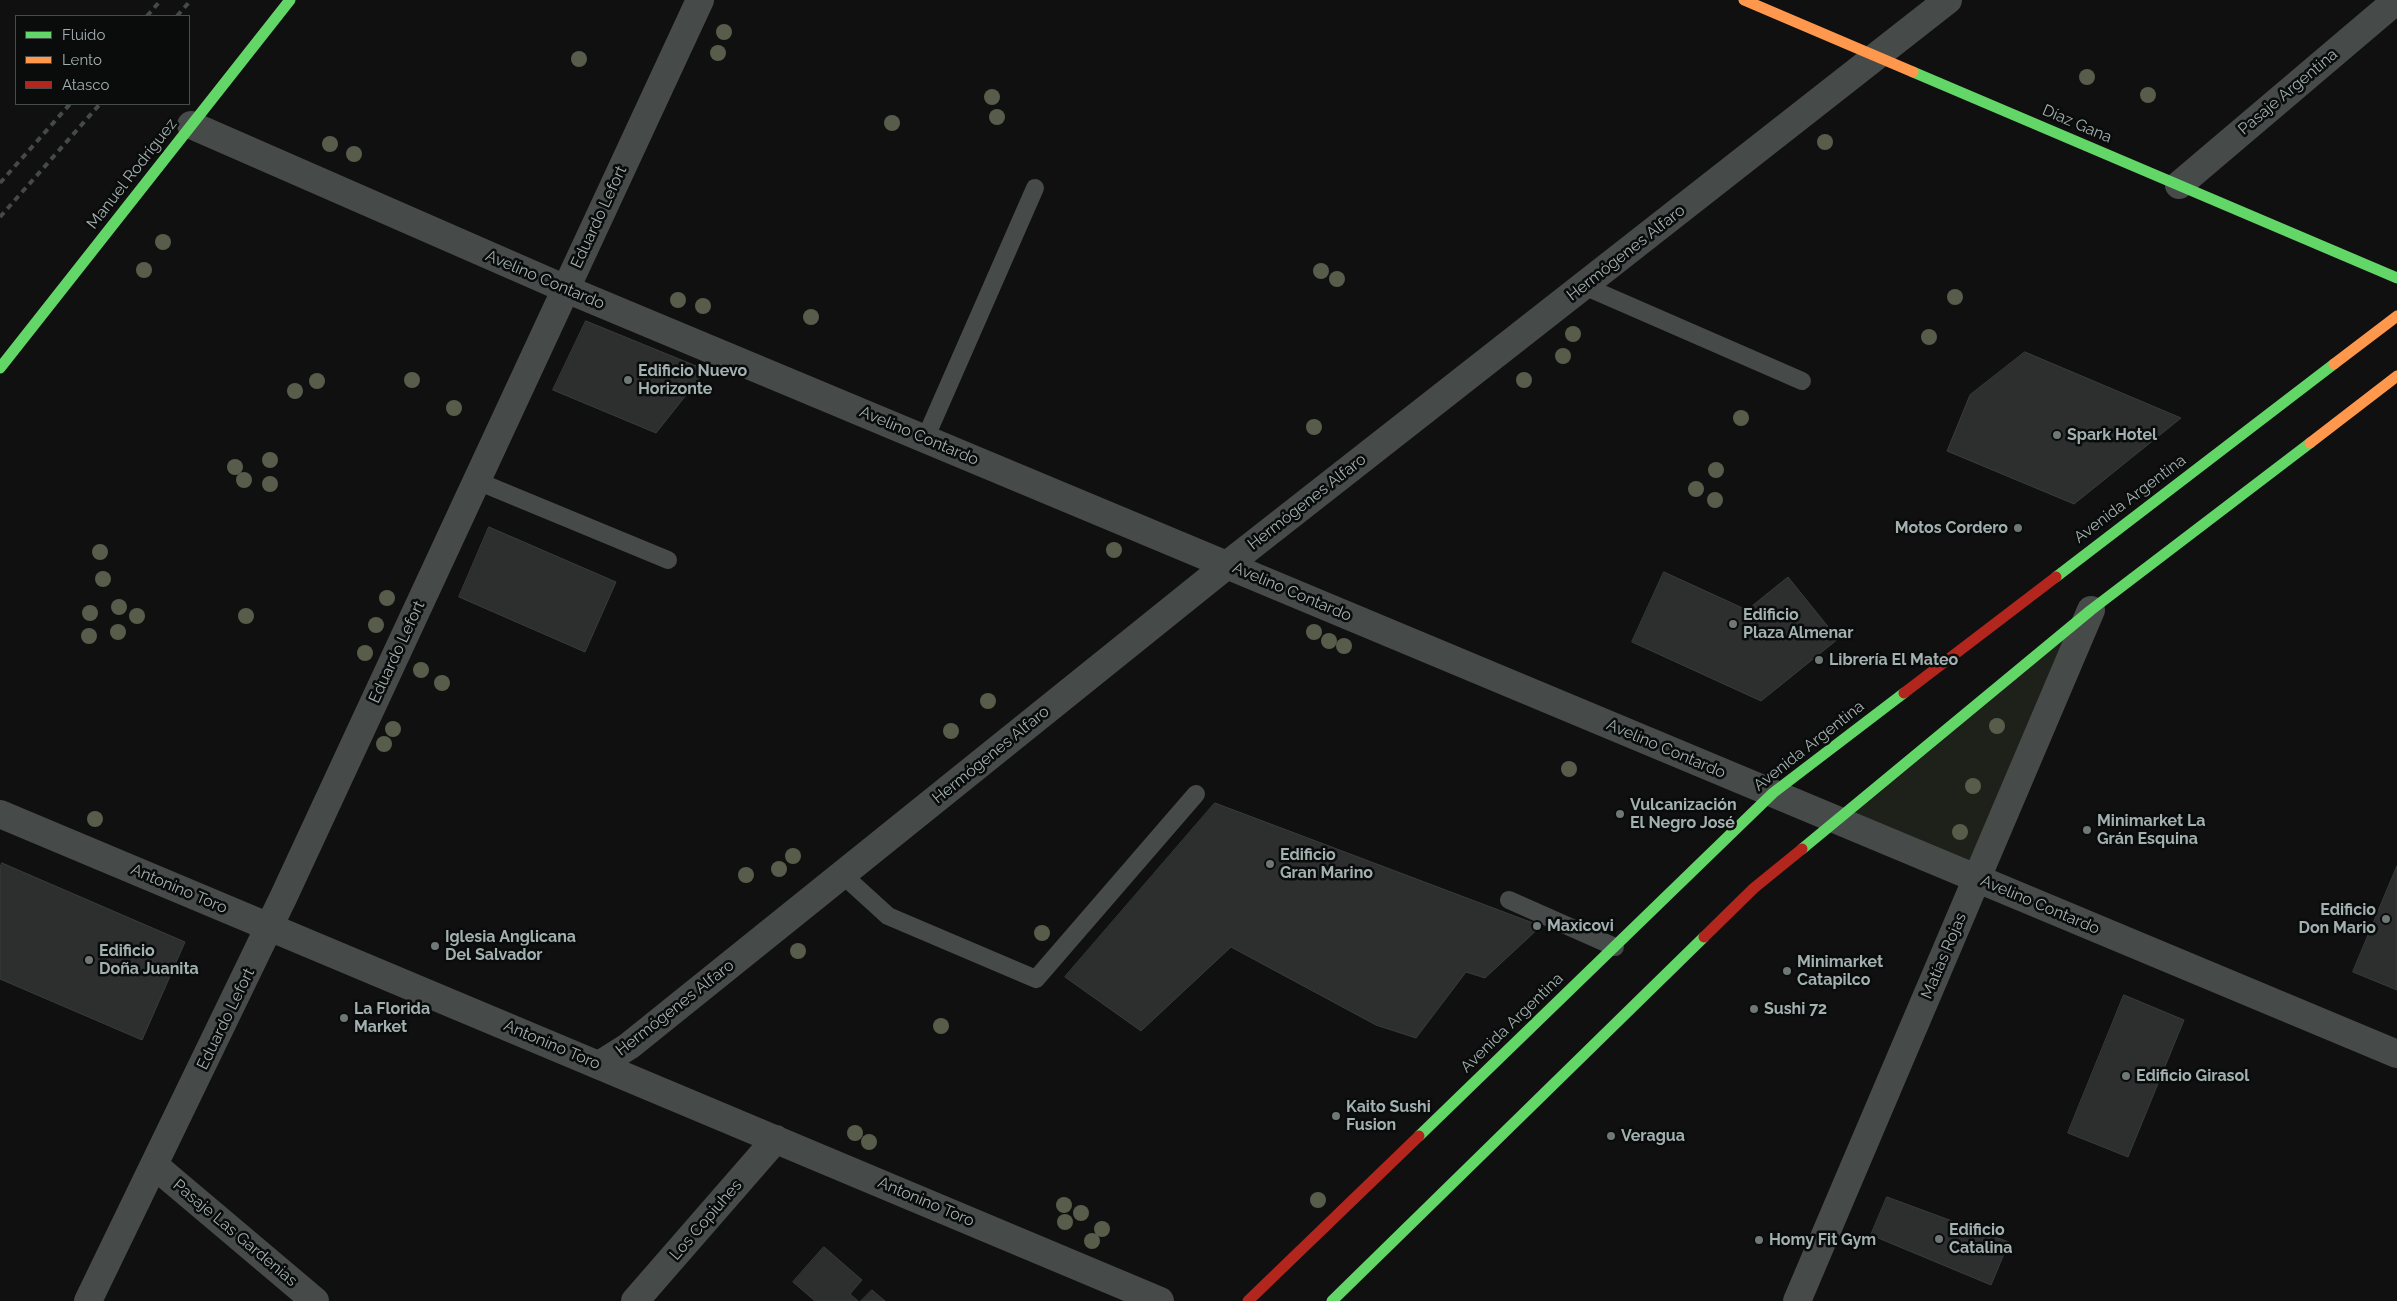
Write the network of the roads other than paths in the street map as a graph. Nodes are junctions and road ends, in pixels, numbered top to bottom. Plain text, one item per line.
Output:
1 (290, 0) edge
2 (700, 0) edge
3 (1744, 0) edge
4 (1948, 0) edge
5 (2396, 0) edge
6 (1877, 56) junction
7 (190, 125) junction
8 (2178, 185) junction
9 (1035, 188) dead end
10 (2397, 278) edge
11 (1584, 286) junction
12 (566, 289) junction
13 (2397, 316) edge
14 (0, 368) edge
15 (2397, 376) edge
16 (1802, 381) dead end
17 (925, 438) junction
18 (477, 481) junction
19 (668, 560) dead end
20 (1227, 565) junction
21 (2091, 610) junction
22 (1773, 793) junction
23 (1196, 794) dead end
24 (0, 814) edge
25 (1835, 819) junction
26 (843, 874) junction
27 (1977, 878) junction
28 (1509, 900) dead end
29 (270, 927) junction
30 (1615, 947) junction
31 (2397, 1054) edge
32 (600, 1065) junction
33 (776, 1139) junction
34 (154, 1165) junction
35 (88, 1301) edge
36 (315, 1301) edge
37 (635, 1301) edge
38 (1160, 1301) edge
39 (1248, 1301) edge
40 (1332, 1301) edge
41 (1797, 1301) edge

1 - 7 main road, Manuel Rodríguez
2 - 12 street, Eduardo Lefort
3 - 6 main road, Díaz Gana
4 - 6 street, Hermógenes Alfaro
5 - 8 street, Pasaje Argentina
6 - 8 main road, Díaz Gana
6 - 11 street, Hermógenes Alfaro
7 - 12 street, Avelino Contardo
7 - 14 main road, Manuel Rodríguez
8 - 10 main road, Díaz Gana
9 - 17 lane
11 - 16 lane
11 - 20 street, Hermógenes Alfaro
12 - 17 street, Avelino Contardo
12 - 18 street, Eduardo Lefort
13 - 22 main road, Avenida Argentina
15 - 21 main road
17 - 20 street, Avelino Contardo
18 - 19 lane
18 - 29 street, Eduardo Lefort
20 - 22 street, Avelino Contardo
20 - 26 street, Hermógenes Alfaro
21 - 25 main road
21 - 27 street, Matías Rojas
22 - 25 street, Avelino Contardo
22 - 30 main road, Avenida Argentina
23 - 26 lane
24 - 29 street, Antonino Toro
25 - 27 street, Avelino Contardo
25 - 40 main road
26 - 32 street, Hermógenes Alfaro
27 - 31 street, Avelino Contardo
27 - 41 street, Matías Rojas
28 - 30 lane
29 - 32 street, Antonino Toro
29 - 34 street, Eduardo Lefort
30 - 39 main road, Avenida Argentina
32 - 33 street, Antonino Toro
33 - 37 street, Los Copiuhes
33 - 38 street, Antonino Toro
34 - 35 street, Eduardo Lefort
34 - 36 street, Pasaje Las Gardenias

